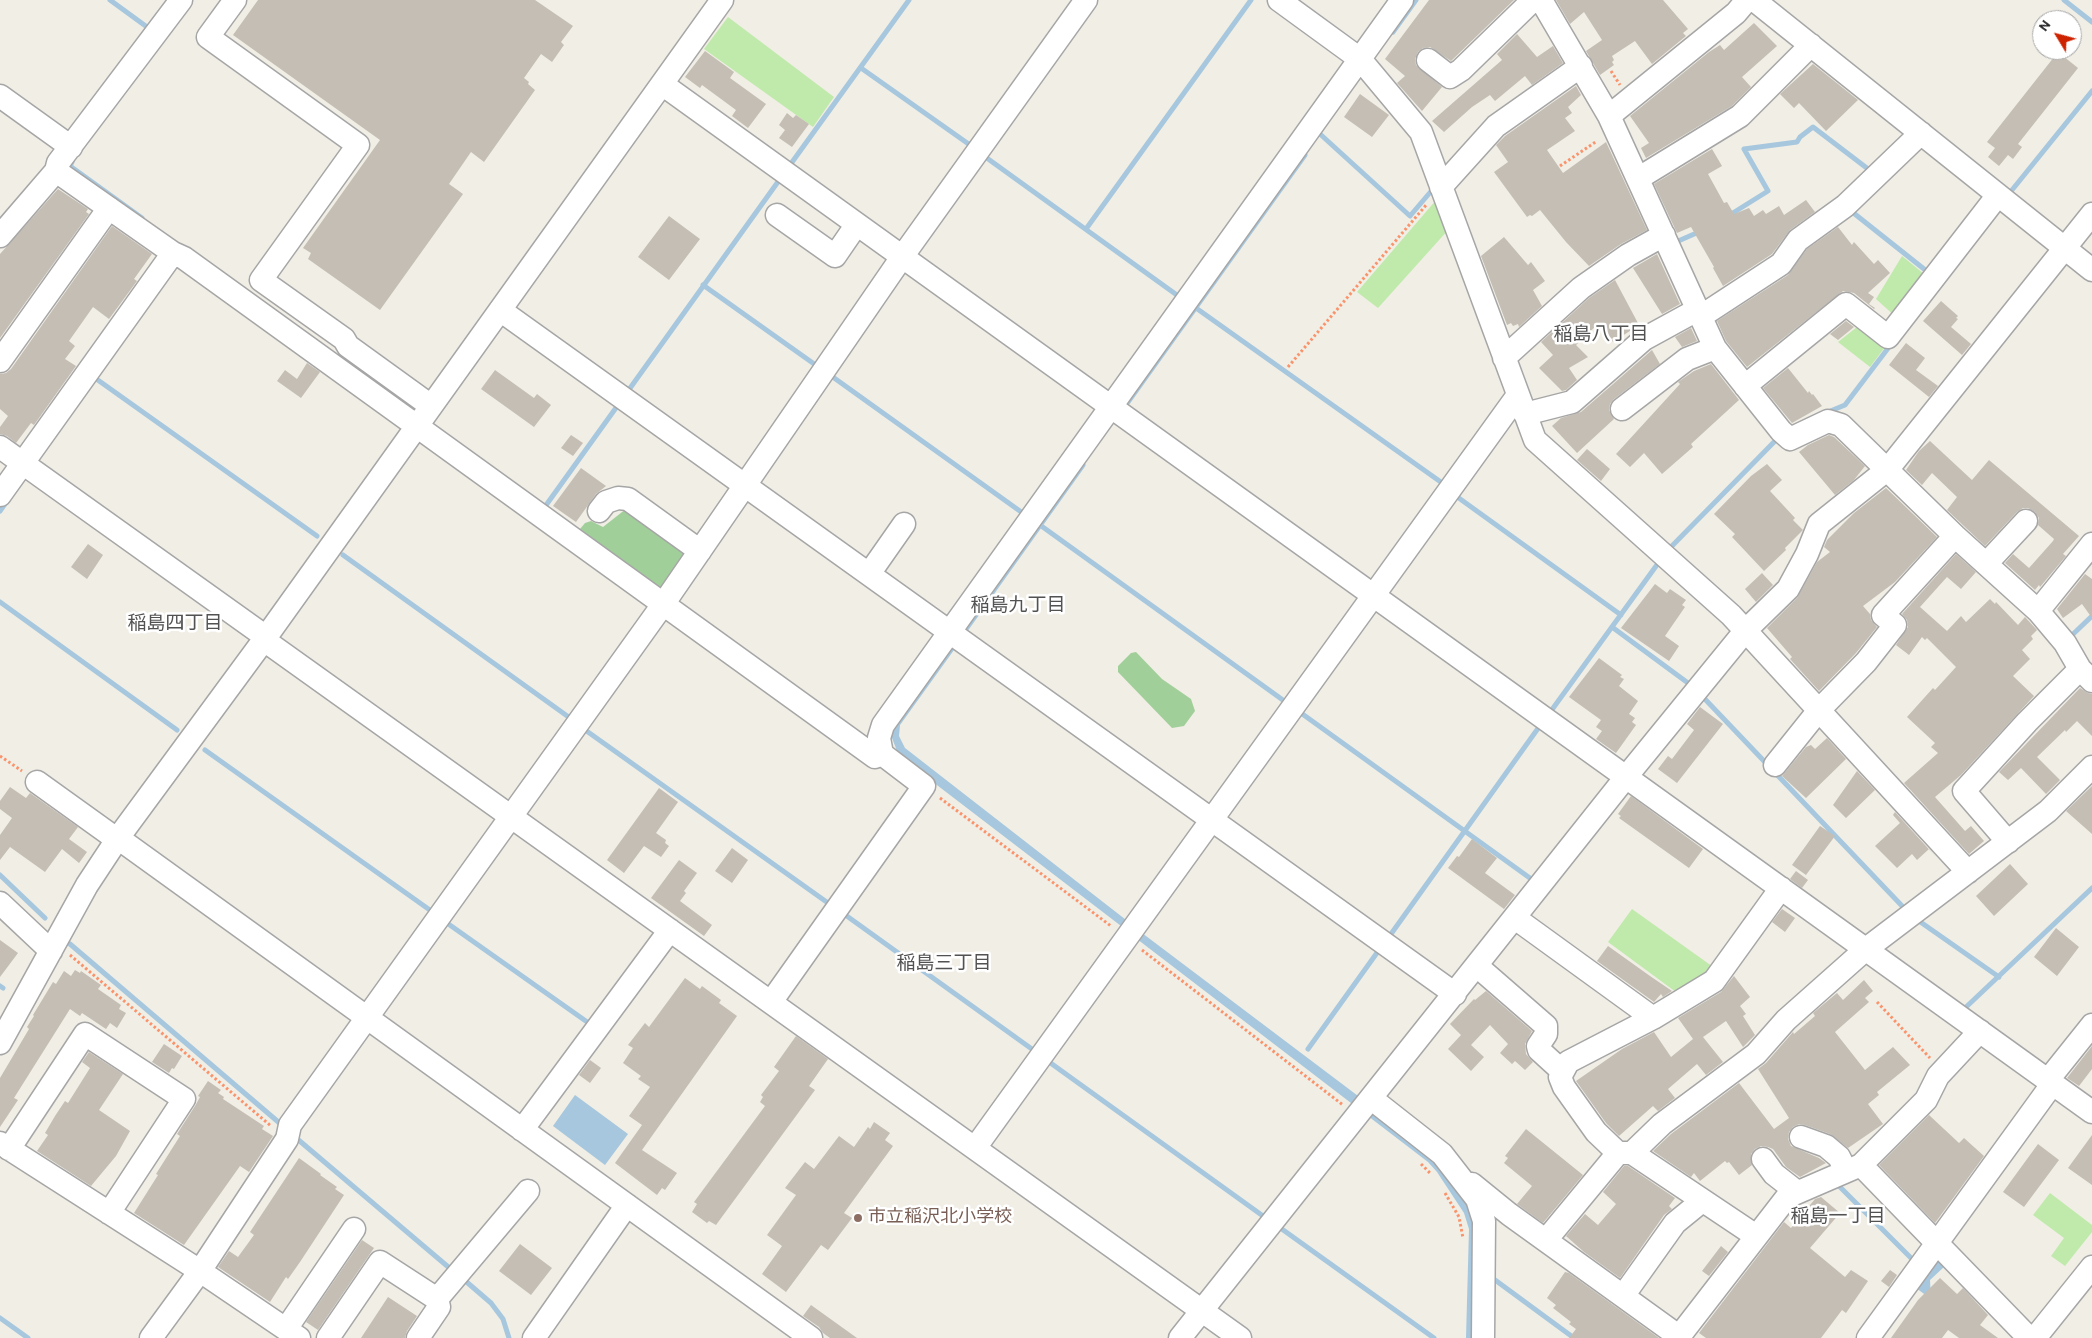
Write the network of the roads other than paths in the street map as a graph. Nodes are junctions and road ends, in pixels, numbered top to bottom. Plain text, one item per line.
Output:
1 (181, 0) edge
2 (236, 0) edge
3 (722, 0) edge
4 (1086, 0) edge
5 (1278, 0) edge
6 (1402, 0) edge
7 (1533, 0) edge
8 (1540, 0) edge
9 (1747, 0) edge
10 (1754, 0) edge
11 (1811, 46) junction
12 (1360, 59) junction
13 (1428, 60) dead end
14 (1580, 66) junction
15 (662, 84) junction
16 (0, 96) edge
17 (1609, 116) junction
18 (1921, 133) junction
19 (70, 147) junction
20 (56, 171) junction
21 (1639, 178) junction
22 (1442, 187) junction
23 (1998, 195) junction
24 (109, 208) junction
25 (2092, 214) edge
26 (777, 215) dead end
27 (857, 224) junction
28 (1664, 235) junction
29 (0, 236) edge
30 (2065, 248) junction
31 (173, 253) junction
32 (902, 257) junction
33 (2092, 270) edge
34 (500, 310) junction
35 (1698, 314) junction
36 (1715, 348) junction
37 (1504, 358) junction
38 (0, 361) edge
39 (1745, 386) junction
40 (1521, 404) junction
41 (431, 406) junction
42 (1111, 407) junction
43 (1622, 410) dead end
44 (417, 426) junction
45 (0, 448) edge
46 (22, 463) junction
47 (1888, 469) junction
48 (744, 486) junction
49 (0, 495) edge
50 (599, 511) dead end
51 (2026, 521) dead end
52 (904, 524) dead end
53 (1956, 536) junction
54 (2092, 544) edge
55 (700, 551) junction
56 (1986, 564) junction
57 (869, 574) junction
58 (1373, 595) junction
59 (664, 603) junction
60 (2038, 611) junction
61 (1746, 630) junction
62 (950, 631) junction
63 (265, 639) junction
64 (2086, 675) edge
65 (1818, 710) junction
66 (882, 754) junction
67 (1775, 765) dead end
68 (2092, 767) edge
69 (1626, 777) junction
70 (37, 782) road end
71 (511, 816) junction
72 (1212, 819) junction
73 (118, 838) junction
74 (2008, 842) junction
75 (1968, 872) junction
76 (1780, 888) junction
77 (0, 903) edge
78 (1515, 918) junction
79 (670, 930) junction
80 (54, 947) junction
81 (1866, 950) junction
82 (1477, 966) junction
83 (1455, 994) junction
84 (771, 1002) junction
85 (368, 1017) junction
86 (1653, 1018) junction
87 (2092, 1025) edge
88 (1980, 1031) junction
89 (0, 1043) edge
90 (1562, 1071) junction
91 (2050, 1081) junction
92 (1367, 1105) junction
93 (2092, 1112) edge
94 (522, 1130) junction
95 (1801, 1138) dead end
96 (5, 1146) edge
97 (975, 1148) junction
98 (1625, 1153) junction
99 (1762, 1159) dead end
100 (1853, 1168) junction
101 (1459, 1174) junction
102 (528, 1191) dead end
103 (1798, 1192) junction
104 (1702, 1201) junction
105 (627, 1206) junction
106 (109, 1213) junction
107 (354, 1229) dead end
108 (1756, 1236) junction
109 (1546, 1240) junction
110 (1937, 1242) junction
111 (2092, 1267) edge
112 (200, 1271) junction
113 (1623, 1296) junction
114 (437, 1299) junction
115 (1202, 1311) junction
116 (293, 1334) edge
117 (151, 1338) edge
118 (328, 1338) edge
119 (418, 1338) edge
120 (534, 1338) edge
121 (812, 1338) edge
122 (1180, 1338) edge
123 (1240, 1338) edge
124 (1483, 1338) edge
125 (1679, 1338) edge
126 (1868, 1338) edge
127 (2029, 1338) edge
128 (2035, 1338) edge

1 - 19 street
2 - 41 street
3 - 15 street
4 - 32 street
5 - 12 street
6 - 12 street
7 - 13 street
8 - 14 street
9 - 17 street
10 - 11 street
11 - 18 street
11 - 21 street
12 - 22 street
12 - 42 street
14 - 17 street
14 - 22 street
15 - 27 street
15 - 34 street
16 - 19 street
17 - 21 street
18 - 23 street
18 - 35 street
19 - 20 street
20 - 24 street
20 - 29 street
21 - 28 street
22 - 37 street
23 - 30 street
23 - 39 street
24 - 31 street
24 - 38 street
25 - 30 street
26 - 27 street
27 - 32 street
28 - 35 street
28 - 37 street
30 - 33 street
30 - 47 street
31 - 44 street
31 - 46 street
32 - 42 street
32 - 48 street
34 - 41 street
34 - 48 street
35 - 36 street
35 - 40 street
36 - 39 street
36 - 43 street
37 - 40 street
39 - 47 street
40 - 58 street
40 - 61 street
41 - 44 street
42 - 58 street
42 - 62 street
44 - 59 street
44 - 63 street
45 - 46 street
46 - 49 street
46 - 63 street
47 - 53 street
47 - 61 street
48 - 55 street
48 - 57 street
50 - 55 street
51 - 56 street
52 - 57 street
53 - 56 street
53 - 65 street
54 - 60 street
55 - 59 street
56 - 60 street
57 - 62 street
58 - 69 street
58 - 72 street
59 - 66 street
59 - 71 street
60 - 64 street
61 - 65 street
61 - 69 street
62 - 66 street
62 - 72 street
63 - 71 street
63 - 73 street
64 - 74 street
65 - 67 street
65 - 75 street
66 - 84 street
68 - 74 street
69 - 76 street
69 - 78 street
70 - 73 street
71 - 79 street
71 - 85 street
72 - 83 street
72 - 97 street
73 - 80 street
73 - 85 street
74 - 75 street
75 - 81 street
76 - 81 street
76 - 86 street
77 - 80 street
78 - 82 street
78 - 86 street
79 - 84 street
79 - 94 street
80 - 89 street
81 - 88 street
81 - 98 street
82 - 83 street
82 - 90 street
83 - 92 street
84 - 97 street
85 - 94 street
85 - 112 street
86 - 90 street
87 - 91 street
88 - 91 street
88 - 100 street
90 - 98 street
91 - 93 street
91 - 110 street
92 - 101 street
92 - 115 street
94 - 105 street
95 - 100 street
96 - 106 street
96 - 106 street
97 - 115 street
98 - 104 street
98 - 109 street
99 - 103 street
100 - 103 street
100 - 110 street
101 - 109 street
101 - 124 street
102 - 114 street
103 - 108 street
104 - 108 street
104 - 113 street
105 - 120 street
105 - 121 street
106 - 112 street
107 - 116 street
108 - 125 street
109 - 113 street
110 - 126 street
110 - 127 street
111 - 128 street
112 - 116 street
112 - 117 street
113 - 125 street
114 - 118 street
114 - 119 street
115 - 122 street
115 - 123 street

